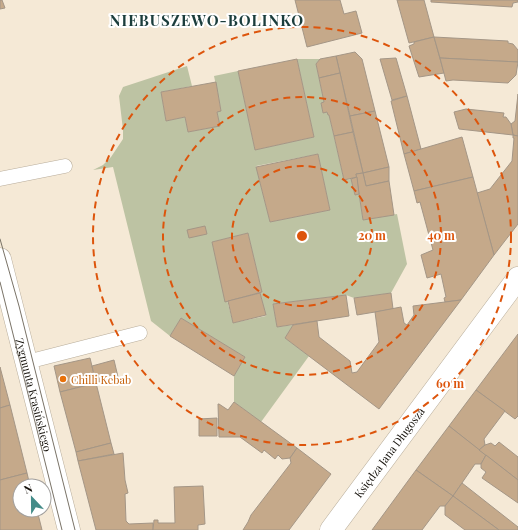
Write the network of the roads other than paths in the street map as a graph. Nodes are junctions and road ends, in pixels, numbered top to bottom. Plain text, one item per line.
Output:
1 (65, 166) dead end
2 (0, 179) edge
3 (0, 258) edge
4 (518, 278) edge
5 (140, 333) dead end
6 (27, 362) junction
7 (68, 530) edge
8 (331, 530) edge

1 - 2 lane
3 - 6 street, Zygmunta Krasińskiego
4 - 8 street, Księdza Jana Długosza
5 - 6 lane
6 - 7 street, Zygmunta Krasińskiego

